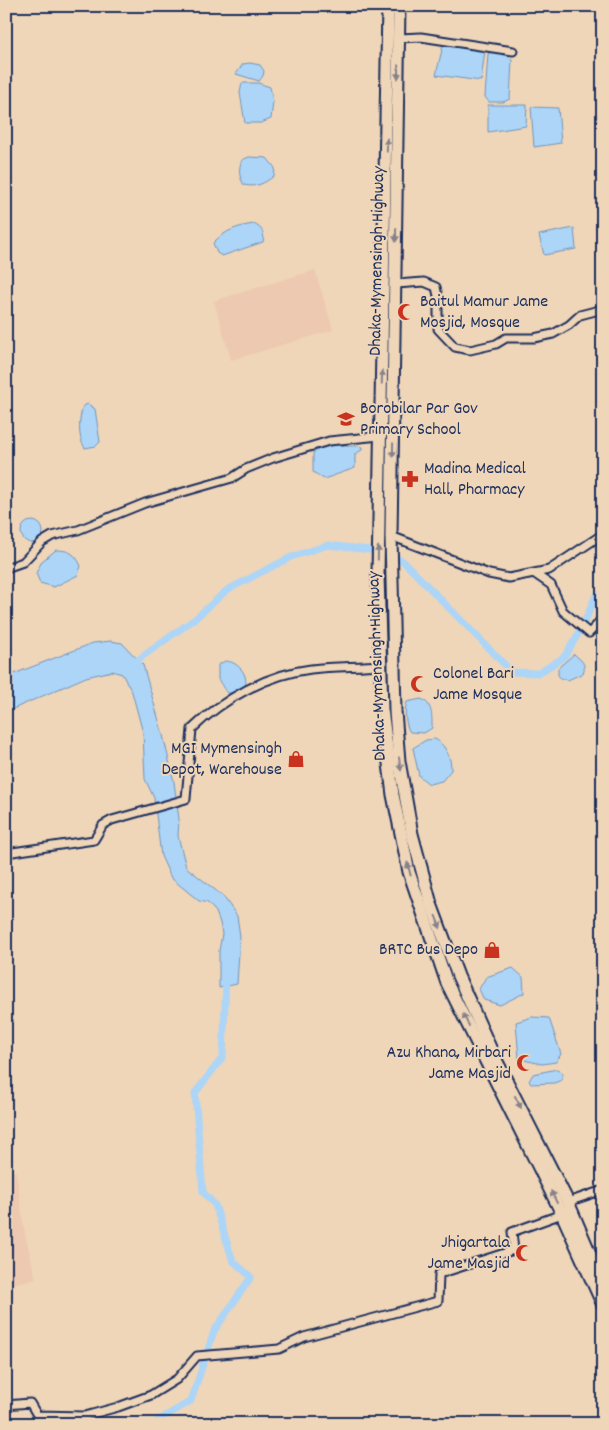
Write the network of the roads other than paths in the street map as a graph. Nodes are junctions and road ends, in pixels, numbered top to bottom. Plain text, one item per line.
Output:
1 (388, 6) edge
2 (399, 6) edge
3 (398, 38) junction
4 (513, 51) dead end
5 (396, 284) junction
6 (603, 309) edge
7 (380, 436) junction
8 (603, 534) edge
9 (391, 536) junction
10 (6, 568) edge
11 (535, 574) junction
12 (603, 616) edge
13 (600, 627) edge
14 (380, 665) junction
15 (6, 853) edge
16 (603, 1190) edge
17 (568, 1202) junction
18 (562, 1214) junction
19 (603, 1284) edge
20 (603, 1305) edge
21 (6, 1405) edge

7 -> 1 highway, Dhaka-Mymensingh Highway
2 - 3 highway, Dhaka-Mymensingh Highway
3 - 4 street
3 -> 5 highway, Dhaka-Mymensingh Highway
5 - 6 street
5 -> 9 highway, Dhaka-Mymensingh Highway
7 - 10 street
14 -> 7 highway, Dhaka-Mymensingh Highway
8 - 11 street
9 - 11 street
9 -> 17 highway, Dhaka-Mymensingh Highway
11 - 13 street
12 - 13 street
14 - 15 street
18 -> 14 highway, Dhaka-Mymensingh Highway
16 - 17 street
17 - 19 highway, Dhaka-Mymensingh Highway
18 - 20 highway, Dhaka-Mymensingh Highway
18 - 21 street

